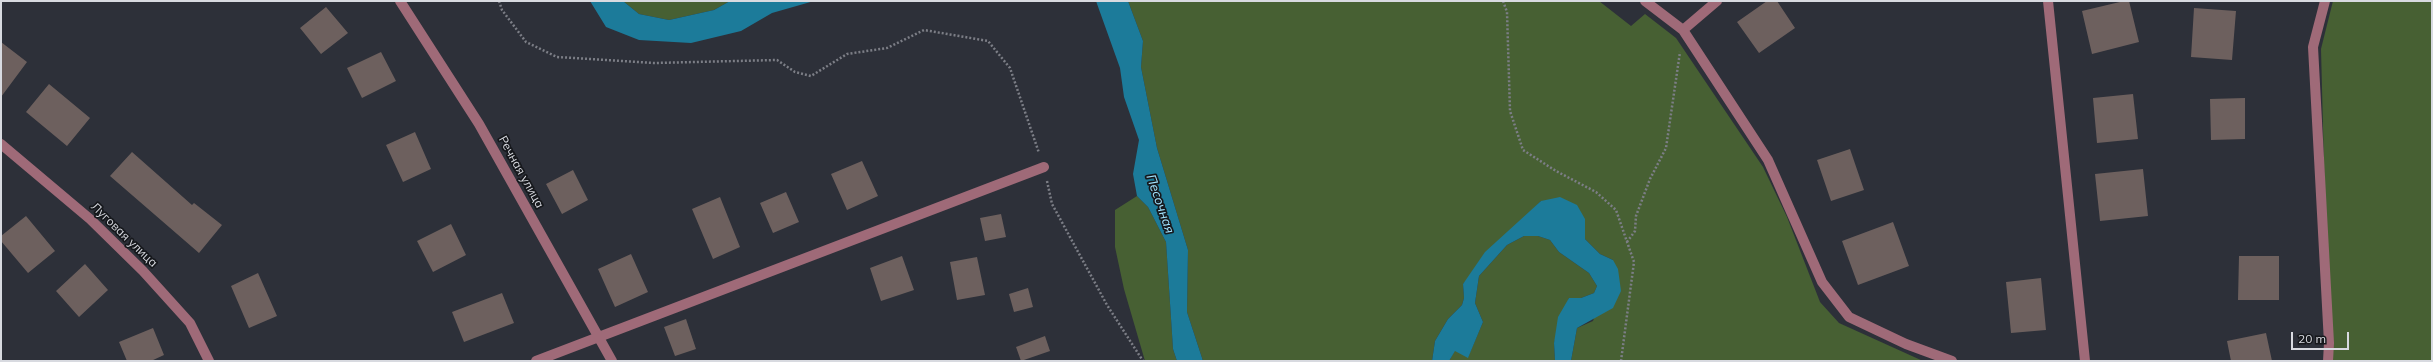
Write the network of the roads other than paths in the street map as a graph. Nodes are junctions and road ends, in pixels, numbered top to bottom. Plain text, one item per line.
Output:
1 (400, 1) edge
2 (1645, 1) edge
3 (1717, 1) edge
4 (2048, 1) edge
5 (2325, 1) edge
6 (1683, 30) junction
7 (1, 144) edge
8 (1044, 167) road end
9 (598, 336) junction
10 (209, 361) edge
11 (536, 361) edge
12 (612, 361) edge
13 (1952, 361) edge
14 (2085, 361) edge
15 (2328, 361) edge

1 - 9 street, Речная улица
2 - 6 street
3 - 6 street
4 - 14 street
5 - 15 street
6 - 13 street
7 - 10 street, Луговая улица
8 - 9 street
9 - 11 street
9 - 12 street, Речная улица

